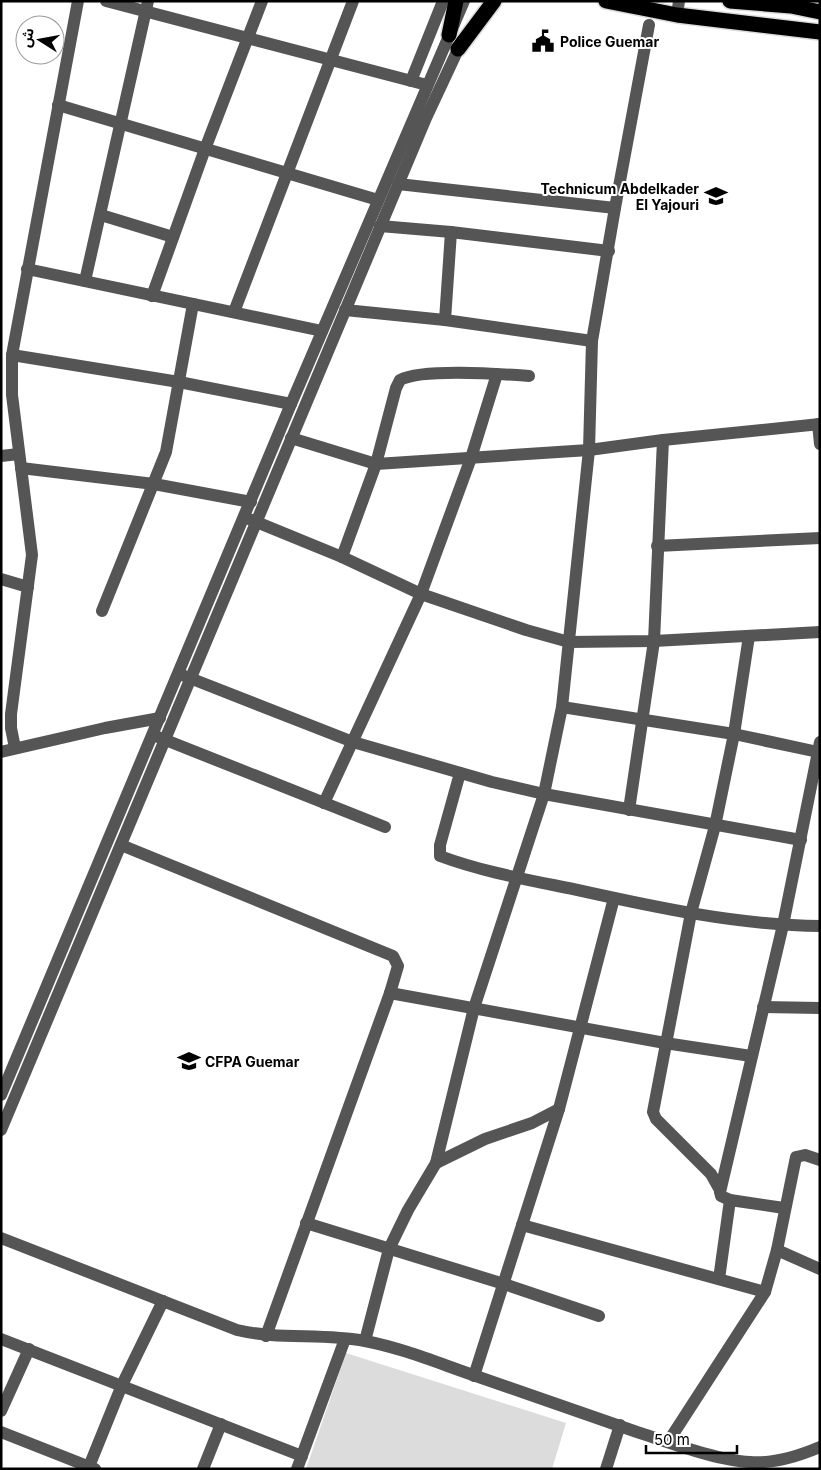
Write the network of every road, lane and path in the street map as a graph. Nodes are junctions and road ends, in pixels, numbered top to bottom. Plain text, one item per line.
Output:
1 (78, 1) edge
2 (106, 1) edge
3 (262, 1) edge
4 (353, 1) edge
5 (443, 1) edge
6 (456, 1) edge
7 (464, 1) edge
8 (484, 1) edge
9 (494, 1) edge
10 (606, 1) edge
11 (730, 1) edge
12 (792, 4) edge
13 (146, 6) edge
14 (678, 8) edge
15 (820, 12) edge
16 (649, 25) dead end
17 (820, 32) edge
18 (449, 36) junction
19 (248, 38) junction
20 (458, 49) junction
21 (331, 60) junction
22 (411, 81) junction
23 (427, 85) junction
24 (58, 105) junction
25 (121, 124) junction
26 (205, 149) junction
27 (287, 173) junction
28 (398, 184) junction
29 (378, 200) junction
30 (615, 208) junction
31 (101, 215) junction
32 (380, 226) junction
33 (451, 232) junction
34 (173, 238) junction
35 (609, 251) junction
36 (27, 269) junction
37 (85, 281) junction
38 (152, 296) junction
39 (193, 304) junction
40 (345, 310) junction
41 (234, 312) junction
42 (444, 320) junction
43 (322, 331) junction
44 (592, 341) junction
45 (12, 355) junction
46 (497, 374) junction
47 (529, 376) dead end
48 (179, 382) junction
49 (291, 404) junction
50 (819, 424) edge
51 (291, 438) junction
52 (663, 440) junction
53 (820, 444) edge
54 (589, 450) junction
55 (19, 454) junction
56 (1, 456) edge
57 (470, 458) junction
58 (376, 464) junction
59 (21, 468) junction
60 (154, 484) junction
61 (251, 502) junction
62 (250, 520) junction
63 (820, 538) edge
64 (657, 546) junction
65 (342, 557) junction
66 (1, 579) edge
67 (28, 587) junction
68 (422, 594) junction
69 (102, 611) dead end
70 (820, 632) edge
71 (749, 636) junction
72 (654, 641) junction
73 (569, 642) junction
74 (184, 676) junction
75 (562, 707) junction
76 (160, 718) junction
77 (641, 720) junction
78 (734, 734) junction
79 (159, 737) junction
80 (353, 742) junction
81 (819, 747) edge
82 (15, 748) junction
83 (1, 752) edge
84 (460, 773) junction
85 (544, 794) junction
86 (324, 803) junction
87 (814, 806) edge
88 (629, 810) junction
89 (715, 826) junction
90 (385, 828) dead end
91 (801, 840) junction
92 (121, 845) junction
93 (515, 877) junction
94 (614, 898) junction
95 (690, 913) junction
96 (783, 926) junction
97 (820, 926) edge
98 (390, 993) junction
99 (763, 1007) junction
100 (474, 1008) junction
101 (820, 1008) edge
102 (582, 1026) junction
103 (665, 1043) junction
104 (751, 1056) junction
105 (1, 1096) edge
106 (559, 1109) junction
107 (1, 1130) edge
108 (820, 1160) edge
109 (436, 1163) junction
110 (720, 1190) junction
111 (730, 1200) junction
112 (784, 1208) junction
113 (306, 1223) junction
114 (522, 1225) junction
115 (1, 1238) edge
116 (390, 1249) junction
117 (777, 1250) junction
118 (820, 1269) edge
119 (719, 1279) junction
120 (504, 1284) junction
121 (765, 1292) junction
122 (163, 1301) junction
123 (599, 1316) dead end
124 (266, 1336) junction
125 (1, 1339) edge
126 (346, 1339) junction
127 (365, 1341) junction
128 (29, 1349) junction
129 (474, 1376) junction
130 (122, 1385) junction
131 (1, 1411) edge
132 (221, 1424) junction
133 (620, 1426) junction
134 (1, 1432) edge
135 (668, 1442) junction
136 (820, 1447) edge
137 (302, 1456) junction
138 (731, 1464) edge
139 (755, 1466) edge
140 (91, 1468) edge
141 (203, 1469) edge
142 (297, 1469) edge
143 (606, 1469) edge

1 - 24 street
2 - 13 street
3 - 19 street
4 - 21 street
5 - 22 street
6 - 18 highway
7 - 18 street
8 - 20 street
9 - 20 highway
10 - 14 highway
11 - 12 highway
12 - 15 highway
13 - 19 street
13 - 25 street
14 - 17 highway
16 - 30 street
18 - 23 street
19 - 21 street
19 - 26 street
20 - 28 street
21 - 22 street
21 - 27 street
22 - 23 street
23 - 29 street
24 - 25 street
24 - 36 street
25 - 26 street
25 - 31 street
26 - 27 street
26 - 34 street
27 - 29 street
27 - 41 street
28 - 30 street
28 - 32 street
29 - 43 street
30 - 35 street
31 - 34 street
31 - 37 street
32 - 33 street
32 - 40 street
33 - 35 street
33 - 42 street
34 - 38 street
35 - 44 street
36 - 37 street
36 - 45 street
37 - 38 street
38 - 39 street
39 - 41 street
39 - 48 street
40 - 42 street
40 - 51 street
41 - 43 street
42 - 44 street
43 - 49 street
44 - 54 street
45 - 48 street
45 - 55 street
46 - 47 street
46 - 57 street
46 - 58 street
48 - 49 street
48 - 60 street
49 - 61 street
50 - 52 street
50 - 53 street
51 - 58 street
51 - 62 street
52 - 54 street
52 - 64 street
54 - 57 street
54 - 73 street
55 - 56 street
55 - 59 street
57 - 58 street
57 - 68 street
58 - 65 street
59 - 60 street
59 - 67 street
60 - 61 street
60 - 69 street
61 - 62 street
62 - 65 street
62 - 74 street
63 - 64 street
64 - 72 street
65 - 68 street
66 - 67 street
67 - 82 street
68 - 73 street
68 - 80 street
70 - 71 street
71 - 72 street
71 - 78 street
72 - 73 street
72 - 77 street
73 - 75 street
74 - 76 street
74 - 79 street
74 - 80 street
75 - 77 street
75 - 85 street
76 - 79 street
76 - 82 street
77 - 78 street
77 - 88 street
78 - 81 street
78 - 89 street
79 - 86 street
79 - 92 street
79 - 105 street
80 - 84 street
80 - 86 street
81 - 87 street
82 - 83 street
84 - 85 street
84 - 93 street
85 - 88 street
85 - 93 street
86 - 90 street
87 - 91 street
88 - 89 street
89 - 91 street
89 - 95 street
91 - 96 street
92 - 98 street
92 - 107 street
93 - 94 street
93 - 100 street
94 - 95 street
94 - 102 street
95 - 96 street
95 - 103 street
96 - 97 street
96 - 99 street
98 - 100 street
98 - 113 street
99 - 101 street
99 - 104 street
100 - 102 street
100 - 109 street
102 - 103 street
102 - 106 street
103 - 104 street
103 - 110 street
104 - 110 street
106 - 109 street
106 - 114 street
108 - 112 street
109 - 116 street
110 - 111 street
111 - 112 street
111 - 119 street
112 - 117 street
113 - 116 street
113 - 124 street
114 - 119 street
114 - 120 street
115 - 122 street
116 - 120 street
116 - 127 street
117 - 118 street
117 - 121 street
119 - 121 street
120 - 123 street
120 - 129 street
121 - 135 street
122 - 124 street
122 - 130 street
124 - 126 street
125 - 128 street
126 - 127 street
126 - 137 street
127 - 129 street
128 - 130 street
128 - 131 street
129 - 133 street
130 - 132 street
130 - 140 street
132 - 137 street
132 - 141 street
133 - 135 street
133 - 143 street
134 - 140 street
135 - 138 street
136 - 139 street
137 - 142 street
138 - 139 street

